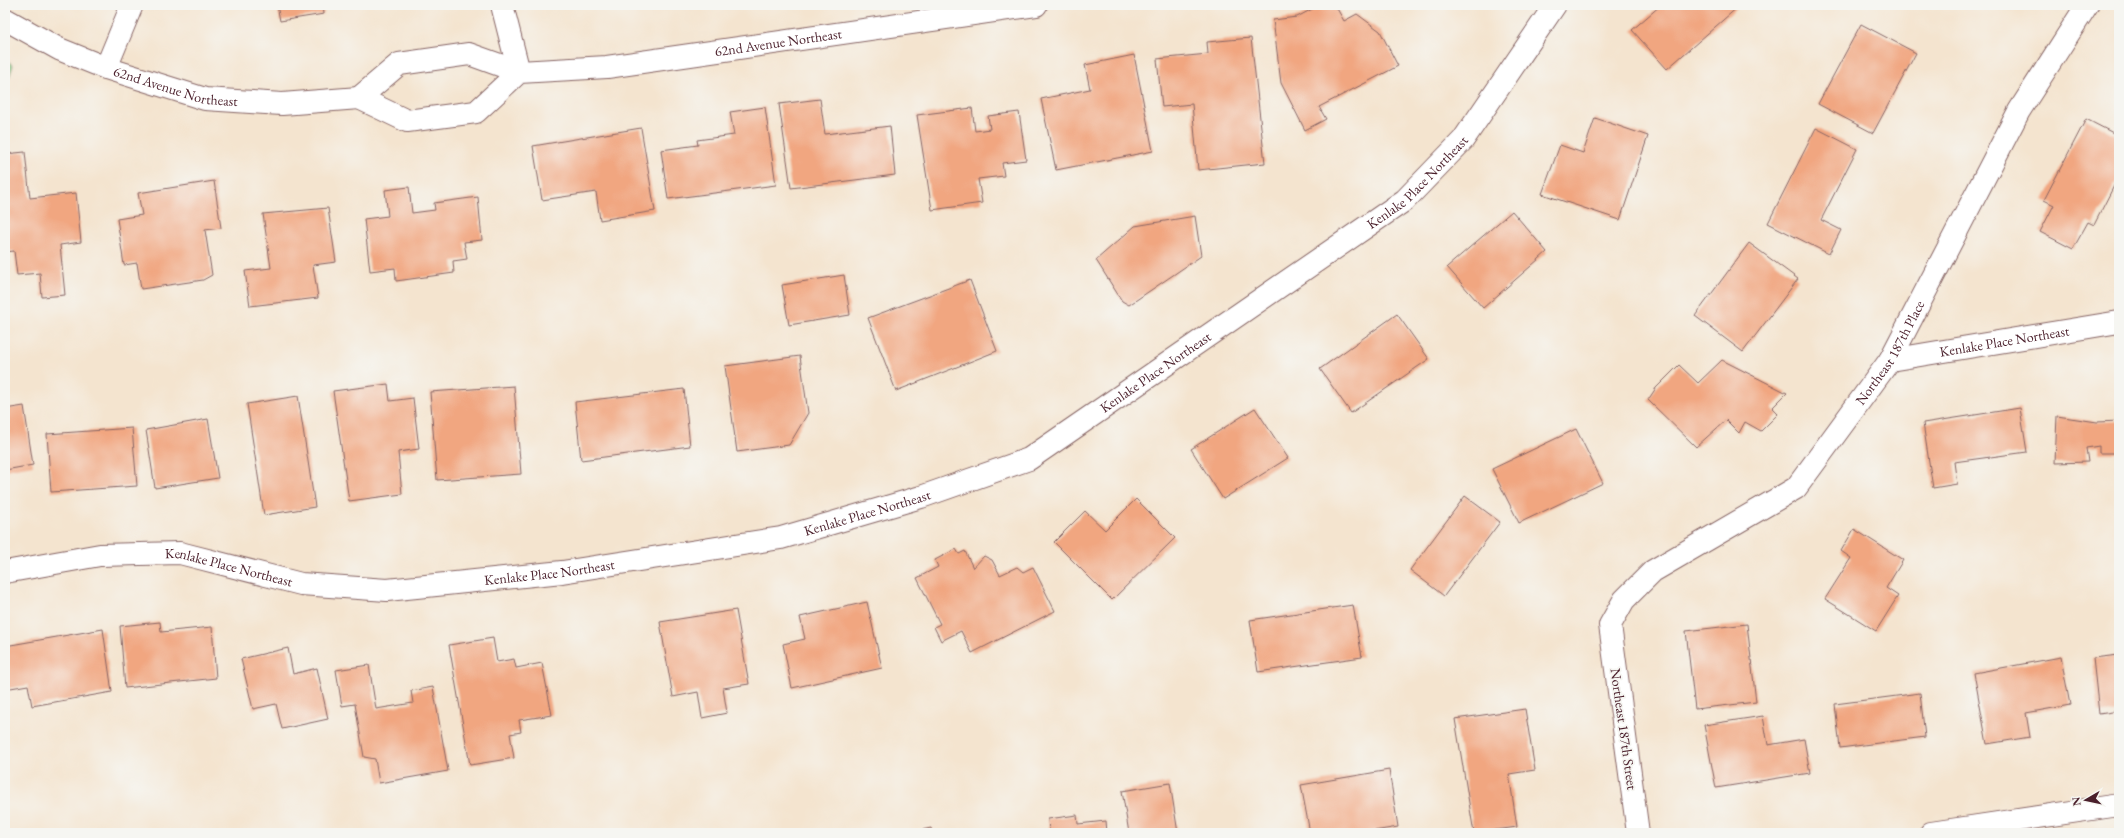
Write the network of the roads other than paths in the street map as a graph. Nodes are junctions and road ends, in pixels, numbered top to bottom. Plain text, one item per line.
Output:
1 (132, 5) edge
2 (502, 5) edge
3 (1036, 5) edge
4 (1556, 5) edge
5 (2087, 5) edge
6 (5, 19) edge
7 (106, 68) junction
8 (519, 72) junction
9 (359, 98) junction
10 (2119, 322) edge
11 (1890, 360) junction
12 (5, 572) edge
13 (1610, 625) joint
14 (2119, 805) edge
15 (1638, 833) edge
16 (1931, 833) edge

1 - 7 street
2 - 8 street
3 - 8 street, 62nd Avenue Northeast
4 - 12 street, Kenlake Place Northeast
5 - 11 street, Northeast 187th Place
6 - 7 street, 62nd Avenue Northeast
7 - 9 street, 62nd Avenue Northeast
8 - 9 street, 62nd Avenue Northeast
8 - 9 street
10 - 11 street, Kenlake Place Northeast
11 - 13 street, Northeast 187th Place
13 - 15 street, Northeast 187th Street
14 - 16 street

